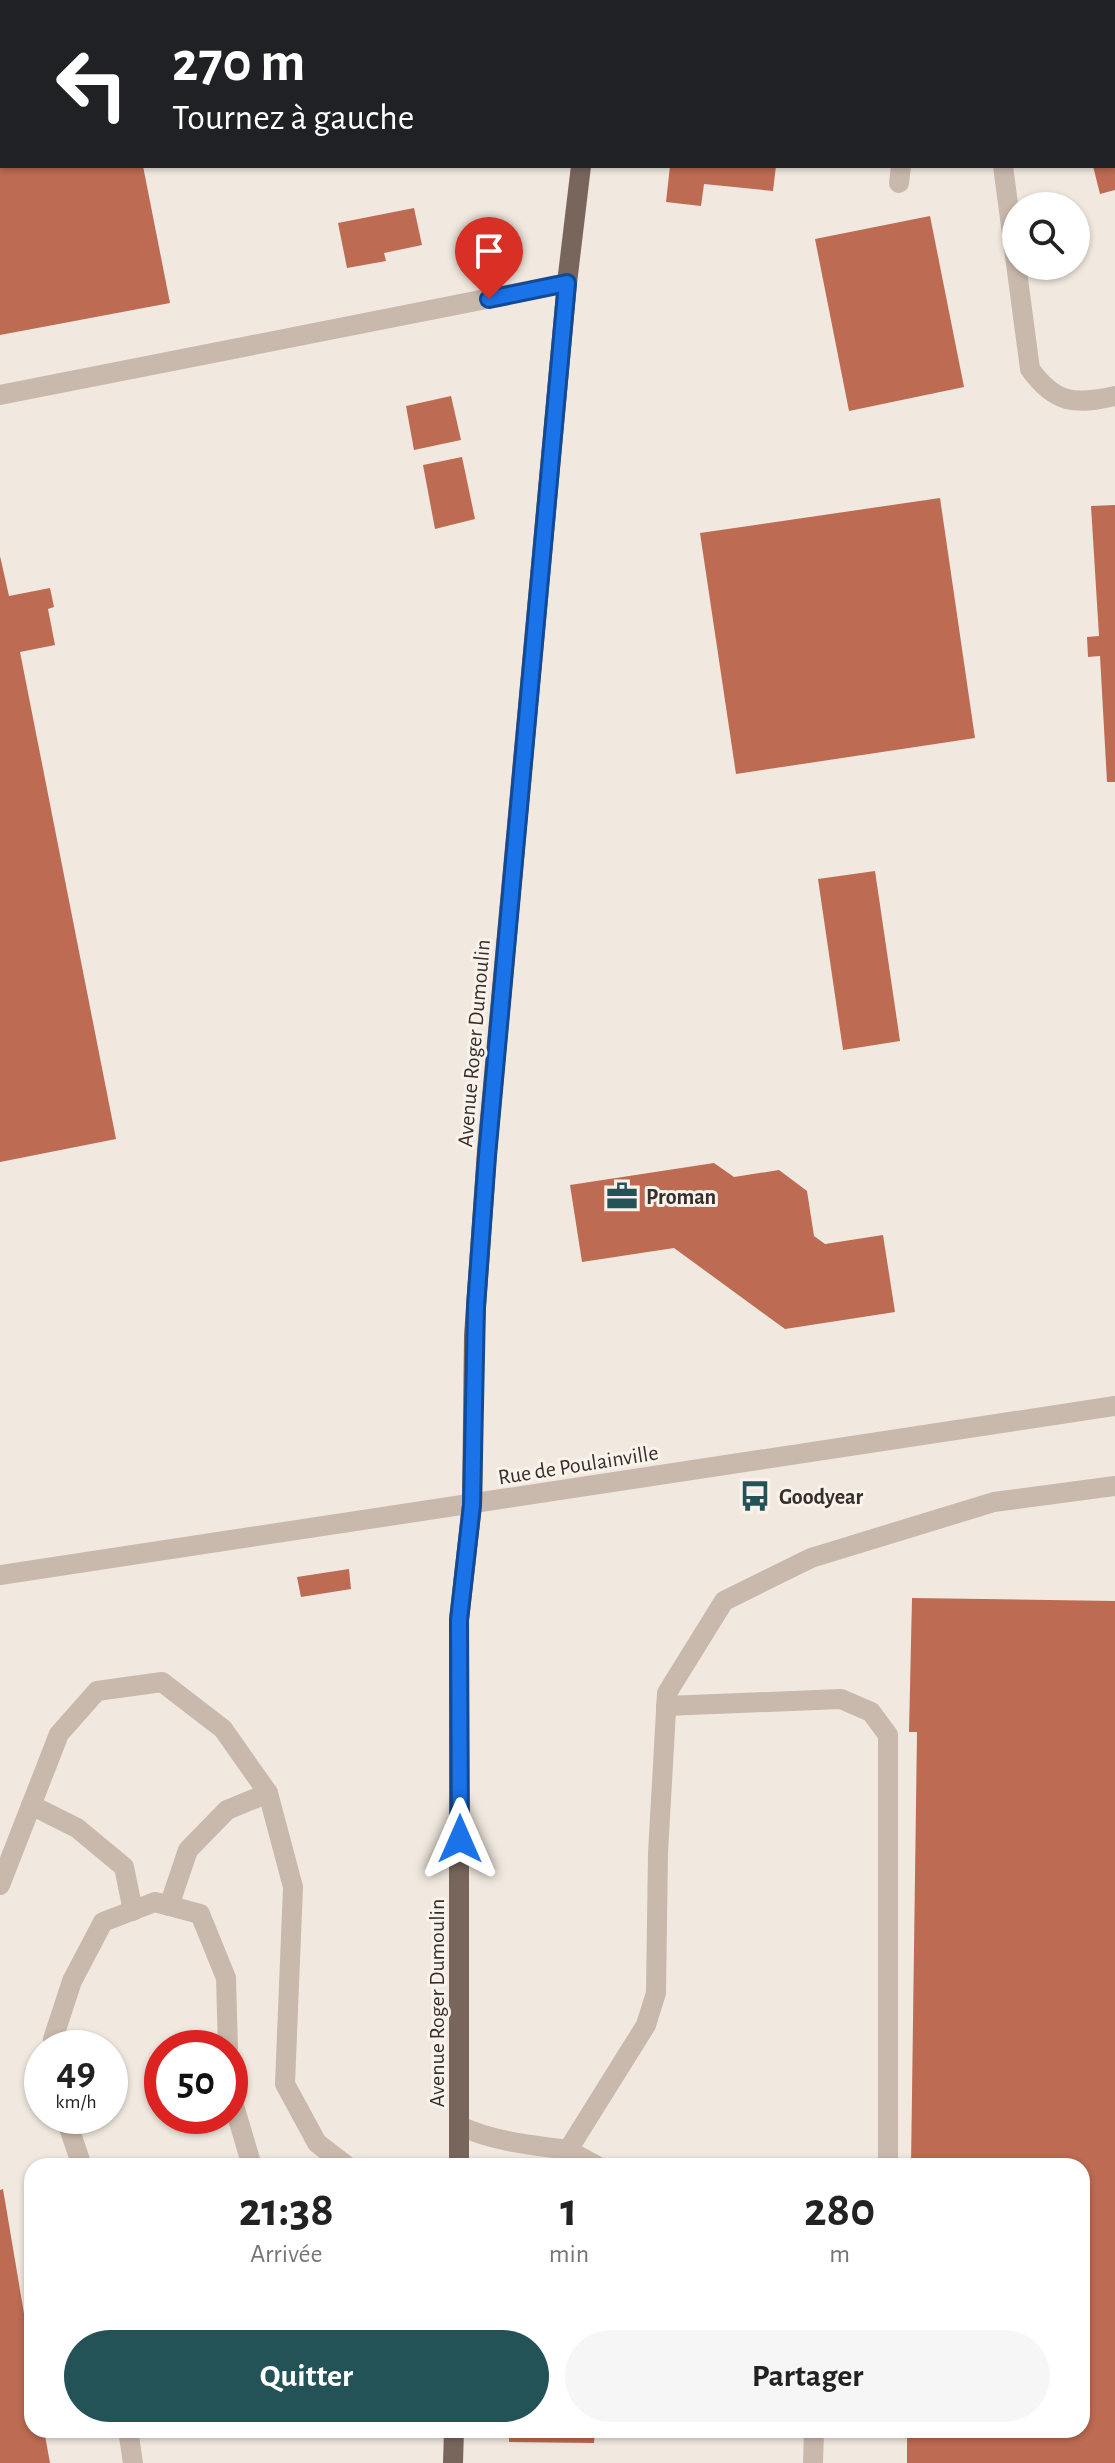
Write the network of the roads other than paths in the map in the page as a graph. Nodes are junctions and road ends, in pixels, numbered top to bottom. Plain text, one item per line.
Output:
1 (581, 168) edge
2 (1003, 168) edge
3 (567, 283) junction
4 (0, 395) edge
5 (1115, 396) edge
6 (1115, 1406) edge
7 (1115, 1486) edge
8 (472, 1505) junction
9 (0, 1575) edge
10 (666, 1706) junction
11 (268, 1793) junction
12 (31, 1805) junction
13 (0, 1885) edge
14 (169, 1906) junction
15 (133, 1911) junction
16 (56, 2030) edge
17 (227, 2030) edge
18 (460, 2126) junction
19 (71, 2134) edge
20 (242, 2134) edge
21 (568, 2150) junction
22 (79, 2158) edge
23 (250, 2158) edge
24 (337, 2158) edge
25 (459, 2158) edge
26 (582, 2158) edge
27 (888, 2158) edge
28 (129, 2438) edge
29 (454, 2438) edge
30 (814, 2438) edge
31 (133, 2463) edge
32 (453, 2463) edge
33 (813, 2463) edge

1 - 3 main road, Avenue Roger Dumoulin
2 - 5 street
3 - 4 street
3 - 8 main road, Avenue Roger Dumoulin
6 - 8 street, Rue de Poulainville
7 - 10 street
8 - 9 street, Rue de Poulainville
8 - 18 main road, Avenue Roger Dumoulin
10 - 21 street
10 - 27 street
11 - 12 street
11 - 14 street
11 - 24 street
12 - 13 street
12 - 15 street
14 - 15 street
14 - 17 street
15 - 16 street
18 - 21 street
18 - 25 main road, Avenue Roger Dumoulin
19 - 22 street
20 - 23 street
21 - 26 street
28 - 31 street
29 - 32 main road
30 - 33 street

